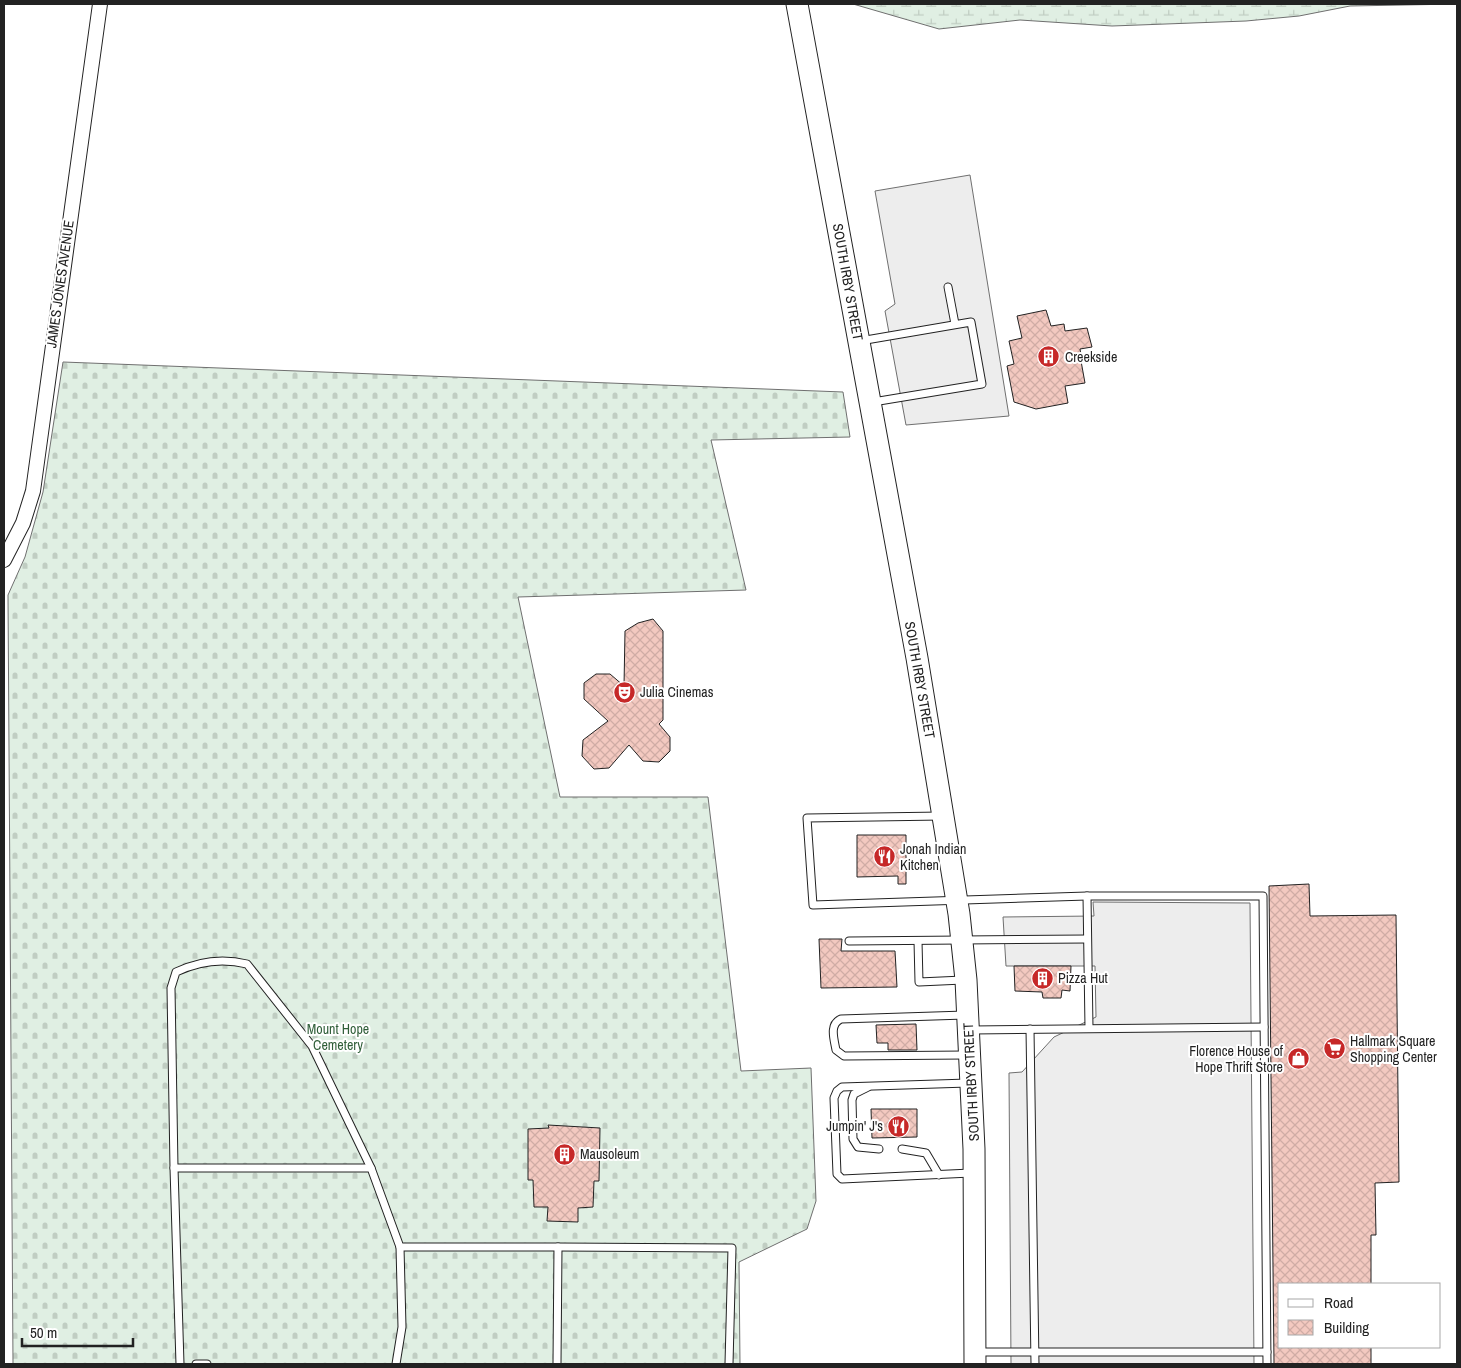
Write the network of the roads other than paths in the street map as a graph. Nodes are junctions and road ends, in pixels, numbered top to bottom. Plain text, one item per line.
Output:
1 (100, 4) edge
2 (797, 4) edge
3 (948, 287) dead end
4 (955, 324) junction
5 (859, 341) junction
6 (870, 402) junction
7 (4, 560) edge
8 (944, 816) junction
9 (1086, 896) junction
10 (957, 901) junction
11 (1087, 939) junction
12 (849, 941) dead end
13 (918, 941) junction
14 (962, 941) junction
15 (966, 980) junction
16 (968, 1022) junction
17 (1264, 1027) junction
18 (1089, 1028) junction
19 (1030, 1029) junction
20 (970, 1056) junction
21 (971, 1083) junction
22 (873, 1085) junction
23 (879, 1149) dead end
24 (902, 1149) dead end
25 (174, 1168) junction
26 (371, 1168) junction
27 (974, 1173) junction
28 (939, 1175) junction
29 (400, 1247) junction
30 (558, 1247) junction
31 (1034, 1352) junction
32 (1267, 1352) junction
33 (975, 1358) edge
34 (180, 1364) edge
35 (196, 1364) edge
36 (207, 1364) edge
37 (396, 1364) edge
38 (557, 1364) edge
39 (729, 1364) edge
40 (1034, 1364) edge
41 (1267, 1364) edge

1 - 7 street, JAMES JONES AVENUE
2 - 5 main road, SOUTH IRBY STREET
3 - 4 lane
4 - 5 lane
4 - 6 lane
5 - 6 main road, SOUTH IRBY STREET
6 - 8 main road, SOUTH IRBY STREET
8 - 10 main road, SOUTH IRBY STREET
8 - 10 lane
9 - 10 lane
9 - 11 lane
9 - 17 lane
10 - 14 main road, SOUTH IRBY STREET
11 - 14 lane
11 - 18 lane
12 - 13 lane
13 - 14 lane
13 - 15 lane
14 - 15 main road, SOUTH IRBY STREET
15 - 16 main road, SOUTH IRBY STREET
16 - 19 lane
16 - 20 main road, SOUTH IRBY STREET
16 - 20 lane
17 - 18 lane
17 - 32 lane
18 - 19 lane
19 - 31 lane
20 - 21 main road, SOUTH IRBY STREET
21 - 22 lane
21 - 27 main road, SOUTH IRBY STREET
22 - 23 lane
22 - 28 lane
24 - 28 lane
25 - 26 lane
25 - 26 lane
25 - 34 lane
26 - 29 lane
27 - 28 lane
27 - 33 main road, SOUTH IRBY STREET
29 - 30 lane
29 - 37 lane
30 - 38 lane
30 - 39 lane
31 - 32 lane
31 - 33 lane
31 - 40 lane
32 - 41 lane
35 - 36 lane

